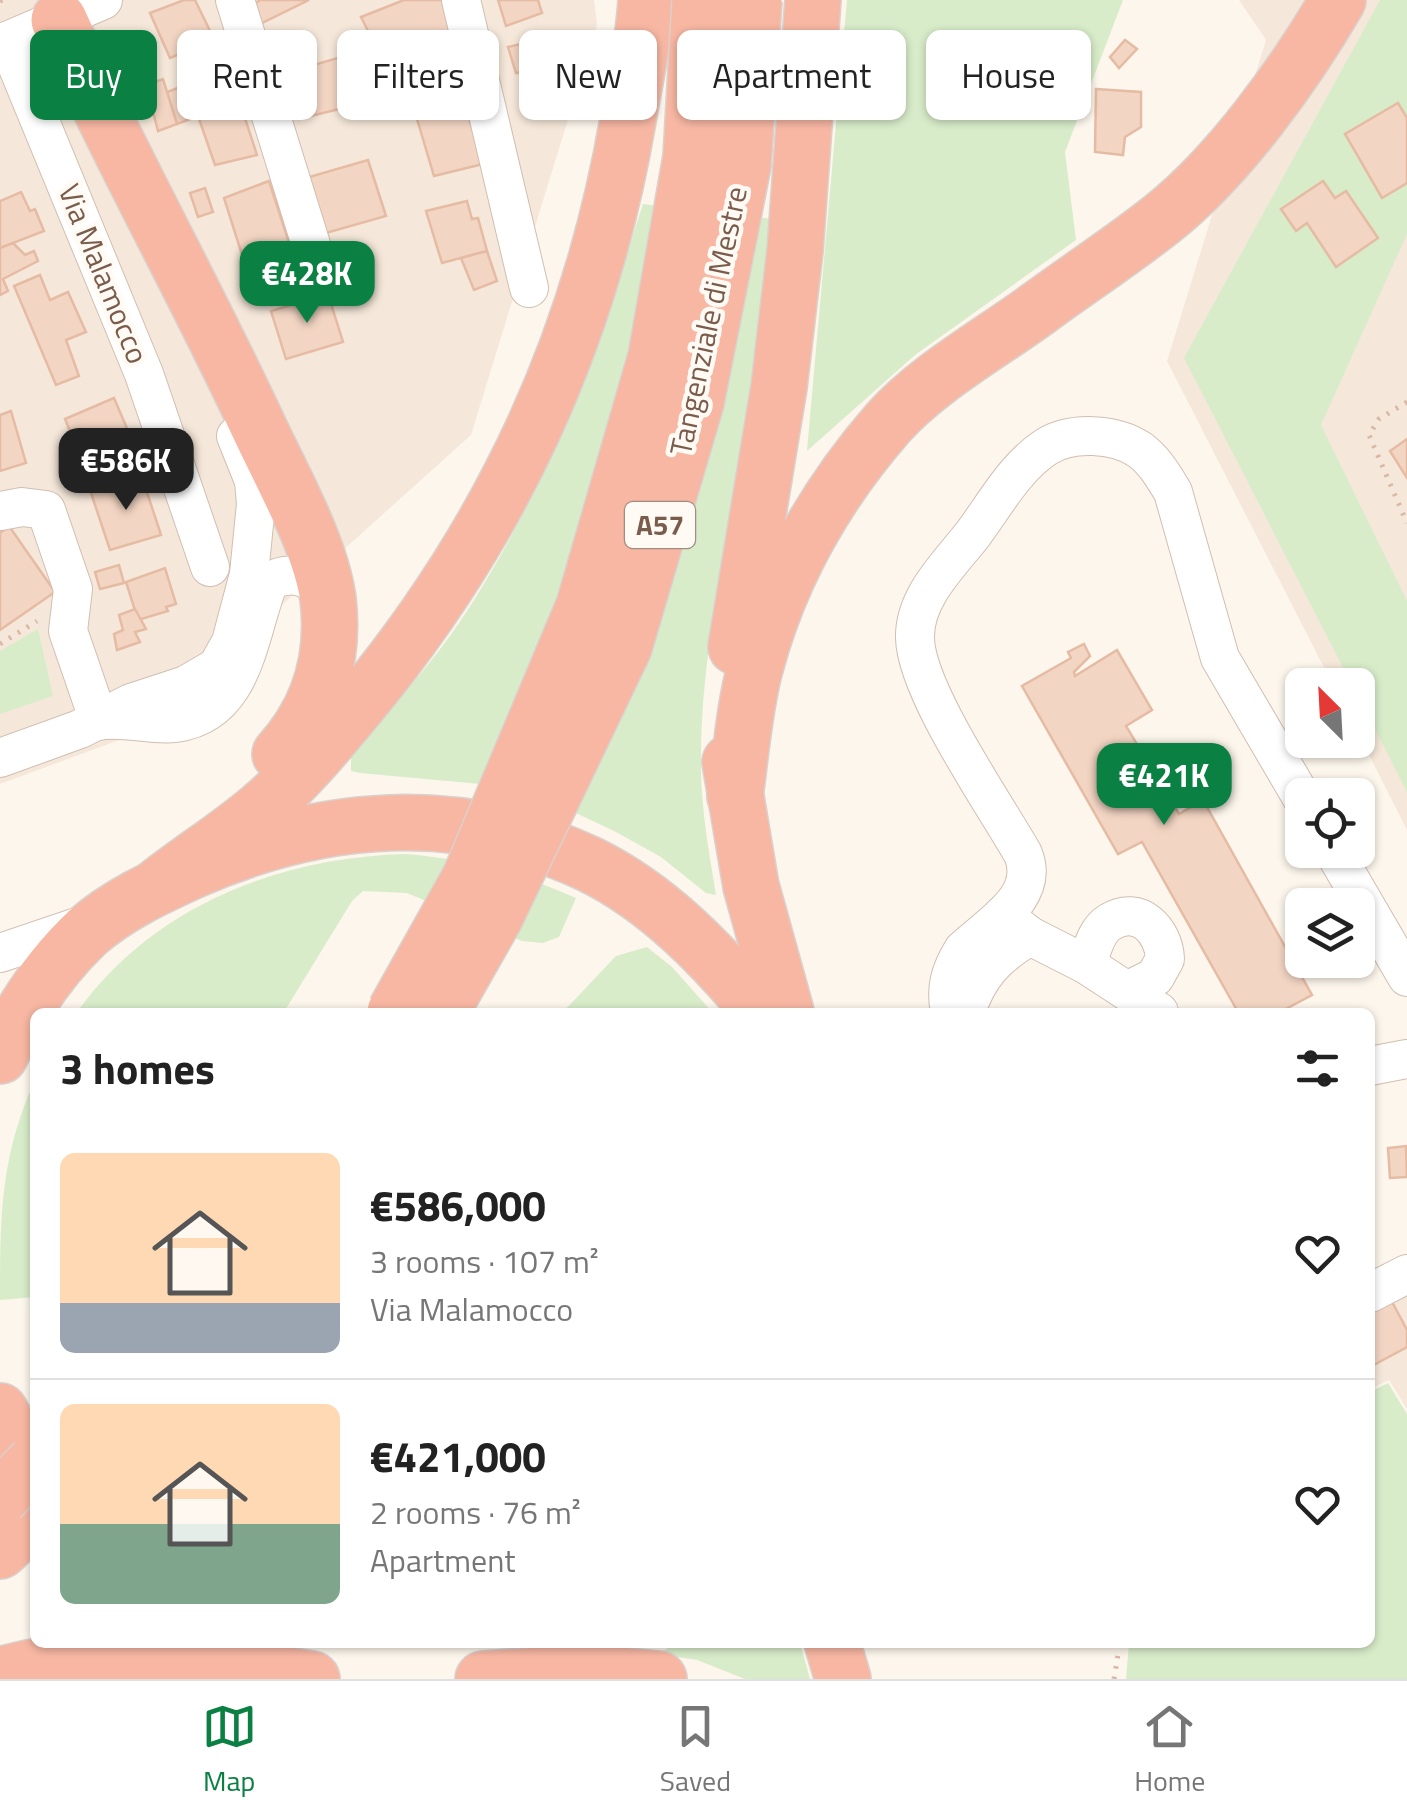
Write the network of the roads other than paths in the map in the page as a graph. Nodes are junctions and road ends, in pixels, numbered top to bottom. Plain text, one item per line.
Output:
1 (235, 0) edge
2 (461, 0) edge
3 (700, 0) edge
4 (754, 0) edge
5 (1338, 0) edge
6 (646, 5) edge
7 (813, 6) edge
8 (81, 10) edge
9 (3, 42) edge
10 (175, 254) junction
11 (317, 264) dead end
12 (529, 288) dead end
13 (0, 511) edge
14 (210, 567) dead end
15 (327, 593) junction
16 (99, 720) junction
17 (0, 758) edge
18 (1290, 778) edge
19 (735, 796) junction
20 (1344, 868) edge
21 (130, 903) junction
22 (1016, 925) junction
23 (0, 953) edge
24 (1087, 965) junction
25 (1407, 976) edge
26 (1127, 991) junction
27 (397, 1008) edge
28 (443, 1008) edge
29 (756, 1008) edge
30 (785, 1008) edge
31 (949, 1008) edge
32 (968, 1008) edge
33 (1153, 1008) edge
34 (0, 1056) edge
35 (1407, 1060) edge
36 (1375, 1065) edge
37 (1407, 1274) edge
38 (1375, 1290) edge
39 (0, 1411) edge
40 (30, 1465) edge
41 (30, 1467) edge
42 (0, 1498) edge
43 (30, 1523) edge
44 (0, 1550) edge
45 (234, 1648) edge
46 (558, 1648) edge
47 (834, 1648) edge
48 (0, 1675) edge
49 (297, 1676) edge
50 (490, 1678) edge
51 (482, 1679) edge
52 (659, 1679) edge
53 (844, 1679) edge

1 - 11 street
2 - 12 street
3 - 27 highway, Tangenziale di Mestre / A57, bridge
4 - 28 highway, Tangenziale di Mestre / A57, bridge
5 - 19 highway
6 - 21 highway
7 - 19 highway
8 - 9 street
8 - 10 highway
9 - 14 street, Via Malamocco
10 - 15 highway
10 - 16 street
13 - 16 street
15 - 16 street
15 - 21 highway
16 - 17 street
18 - 22 street
19 - 30 highway
20 - 25 street
21 - 23 street
21 - 29 highway
21 - 34 highway
22 - 24 street
22 - 31 street
22 - 32 street
24 - 26 street
24 - 26 street
26 - 33 street
35 - 36 street
37 - 38 street
39 - 40 highway
41 - 42 highway, bridge
43 - 44 highway
45 - 49 highway
46 - 50 highway
47 - 53 highway
48 - 49 highway
50 - 51 highway
50 - 52 highway

